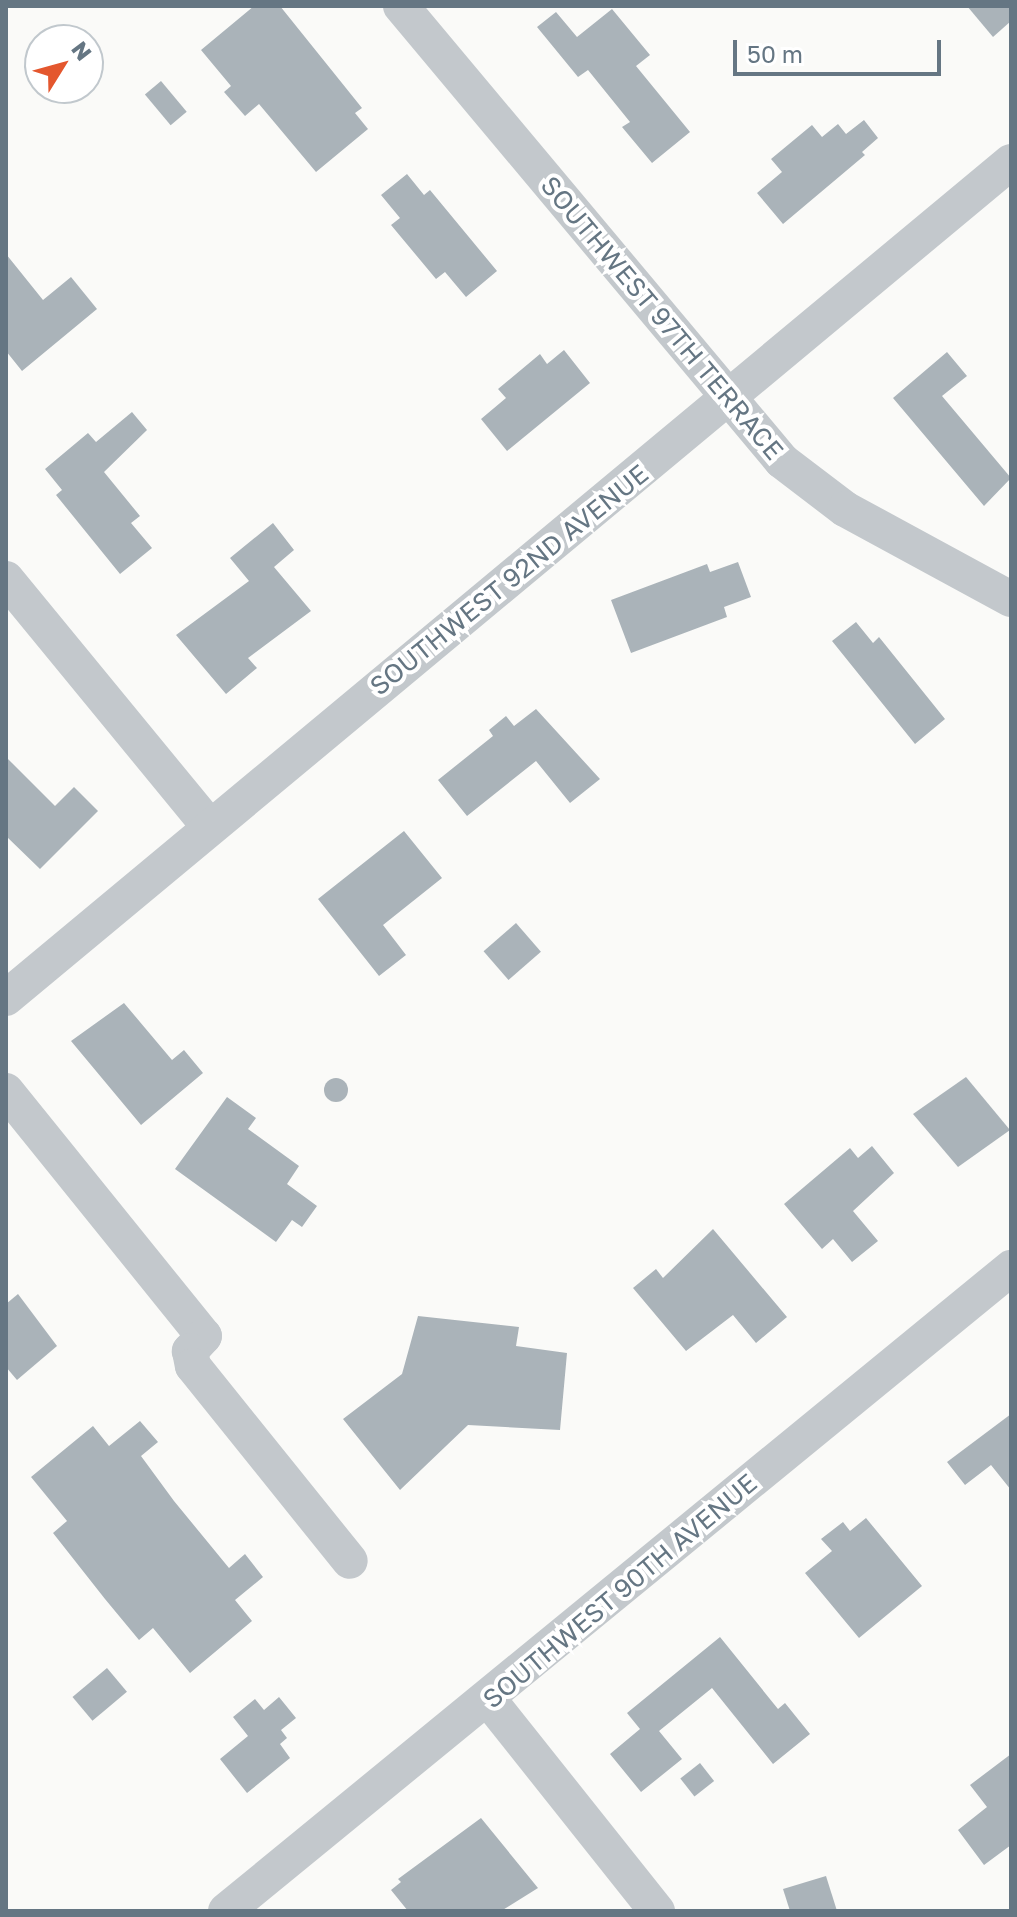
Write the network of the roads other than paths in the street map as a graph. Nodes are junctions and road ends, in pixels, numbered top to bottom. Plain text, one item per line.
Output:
1 (401, 6) edge
2 (1011, 162) edge
3 (727, 401) junction
4 (6, 579) edge
5 (1011, 599) edge
6 (210, 827) junction
7 (6, 998) edge
8 (6, 1091) edge
9 (1011, 1268) edge
10 (350, 1561) dead end
11 (489, 1700) junction
12 (226, 1911) edge
13 (657, 1911) edge

1 - 3 street, SOUTHWEST 97TH TERRACE
2 - 3 street, SOUTHWEST 92ND AVENUE
3 - 5 street, SOUTHWEST 97TH TERRACE
3 - 6 street, SOUTHWEST 92ND AVENUE
4 - 6 street
6 - 7 street, SOUTHWEST 92ND AVENUE
8 - 10 street
9 - 11 street, SOUTHWEST 90TH AVENUE
11 - 12 street, SOUTHWEST 90TH AVENUE
11 - 13 street

